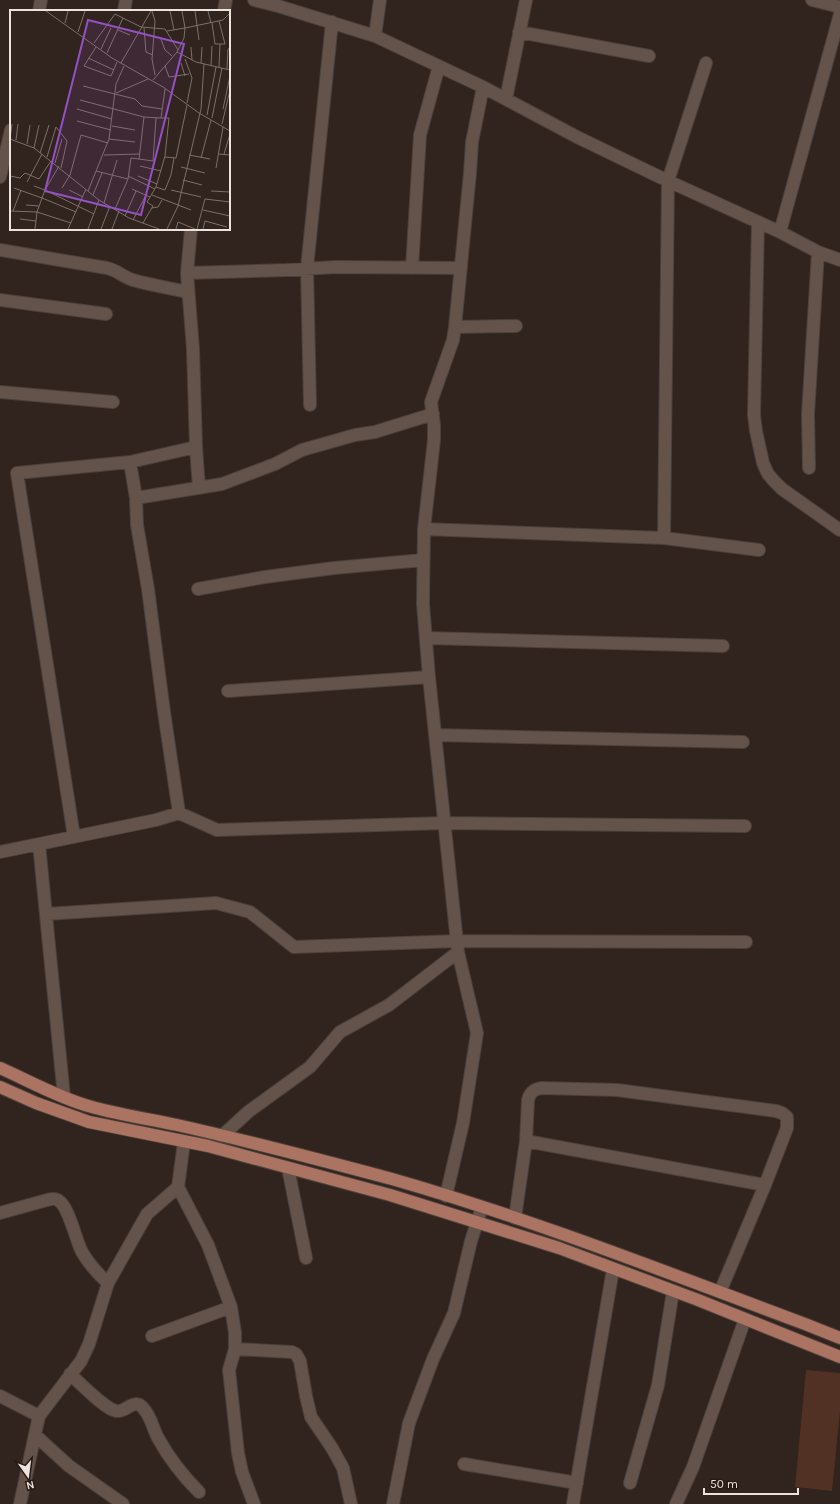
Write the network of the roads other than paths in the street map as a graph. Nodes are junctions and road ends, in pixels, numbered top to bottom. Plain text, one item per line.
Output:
1 (41, 0) edge
2 (126, 0) edge
3 (226, 0) edge
4 (254, 0) edge
5 (380, 0) edge
6 (526, 0) edge
7 (812, 0) edge
8 (279, 3) edge
9 (840, 7) edge
10 (39, 10) edge
11 (124, 10) edge
12 (224, 10) edge
13 (840, 14) edge
14 (332, 22) junction
15 (519, 32) junction
16 (375, 36) junction
17 (649, 56) dead end
18 (706, 63) dead end
19 (439, 66) junction
20 (483, 87) junction
21 (506, 99) junction
22 (10, 134) edge
23 (0, 177) edge
24 (10, 178) edge
25 (668, 182) junction
26 (758, 223) junction
27 (191, 230) edge
28 (780, 232) junction
29 (0, 250) edge
30 (818, 252) junction
31 (840, 260) edge
32 (307, 268) junction
33 (412, 268) junction
34 (461, 268) junction
35 (187, 272) junction
36 (188, 292) junction
37 (0, 300) edge
38 (106, 314) dead end
39 (516, 326) dead end
40 (455, 327) junction
41 (0, 392) edge
42 (113, 402) dead end
43 (310, 405) dead end
44 (433, 414) junction
45 (196, 447) junction
46 (130, 462) junction
47 (809, 468) dead end
48 (199, 488) junction
49 (136, 498) junction
50 (424, 529) junction
51 (840, 530) edge
52 (664, 538) junction
53 (759, 550) dead end
54 (423, 560) junction
55 (198, 589) dead end
56 (426, 638) junction
57 (723, 646) dead end
58 (429, 677) junction
59 (228, 692) dead end
60 (435, 735) junction
61 (743, 742) dead end
62 (179, 813) junction
63 (445, 823) junction
64 (745, 826) dead end
65 (74, 836) junction
66 (39, 844) junction
67 (0, 852) edge
68 (46, 914) junction
69 (746, 942) dead end
70 (458, 947) junction
71 (0, 1068) edge
72 (0, 1087) edge
73 (64, 1097) junction
74 (222, 1136) junction
75 (526, 1141) junction
76 (184, 1142) junction
77 (288, 1168) junction
78 (765, 1186) junction
79 (178, 1187) junction
80 (446, 1196) junction
81 (482, 1207) junction
82 (0, 1213) edge
83 (515, 1218) junction
84 (477, 1223) junction
85 (306, 1258) dead end
86 (613, 1269) junction
87 (108, 1282) junction
88 (673, 1291) junction
89 (720, 1292) junction
90 (231, 1307) junction
91 (745, 1319) junction
92 (152, 1336) dead end
93 (840, 1338) edge
94 (235, 1349) junction
95 (840, 1357) edge
96 (70, 1374) junction
97 (0, 1396) edge
98 (39, 1416) junction
99 (35, 1435) junction
100 (464, 1464) dead end
101 (630, 1482) dead end
102 (577, 1483) junction
103 (199, 1492) dead end
104 (20, 1504) edge
105 (123, 1504) edge
106 (254, 1504) edge
107 (352, 1504) edge
108 (393, 1504) edge
109 (573, 1504) edge
110 (676, 1504) edge

1 - 10 street
2 - 11 street
3 - 12 street
4 - 8 street
5 - 16 street
6 - 15 street
7 - 9 street
8 - 14 street
13 - 28 street
14 - 16 street
14 - 32 street
15 - 17 street
15 - 21 street
16 - 19 street
18 - 25 street
19 - 20 street
19 - 33 street
20 - 21 street
20 - 34 street
21 - 25 street
22 - 23 street
23 - 24 street
25 - 26 street
25 - 52 street
26 - 28 street
26 - 51 street
27 - 35 street
28 - 30 street
29 - 36 street
30 - 31 street
30 - 47 street
32 - 33 street
32 - 35 street
32 - 43 street
33 - 34 street
34 - 40 street
35 - 36 street
36 - 45 street
37 - 38 street
39 - 40 street
40 - 44 street
41 - 42 street
44 - 48 street
44 - 50 street
45 - 46 street
45 - 48 street
46 - 49 street
46 - 65 street
48 - 49 street
49 - 62 street
50 - 52 street
50 - 54 street
52 - 53 street
54 - 55 street
54 - 56 street
56 - 57 street
56 - 58 street
58 - 59 street
58 - 60 street
60 - 61 street
60 - 63 street
62 - 63 street
62 - 65 street
63 - 64 street
63 - 70 street
65 - 66 street
66 - 67 street
66 - 68 street
68 - 70 street
68 - 73 street
69 - 70 street
70 - 74 street
70 - 80 street
71 - 73 main road
72 - 76 main road
73 - 74 main road
74 - 80 main road
75 - 78 street
75 - 78 street
75 - 83 street
76 - 77 main road
76 - 79 street
77 - 84 main road
77 - 85 street
78 - 89 street
79 - 87 street
79 - 90 street
80 - 81 main road
81 - 83 main road
81 - 84 street
82 - 87 street
83 - 89 main road
84 - 86 main road
84 - 108 street
86 - 88 main road
86 - 102 street
87 - 96 street
88 - 91 main road
88 - 101 street
89 - 93 main road
90 - 92 street
90 - 94 street
91 - 95 main road
91 - 110 street
94 - 106 street
94 - 107 street
96 - 98 street
96 - 103 street
97 - 98 street
98 - 99 street
99 - 104 street
99 - 105 street
100 - 102 street
102 - 109 street

